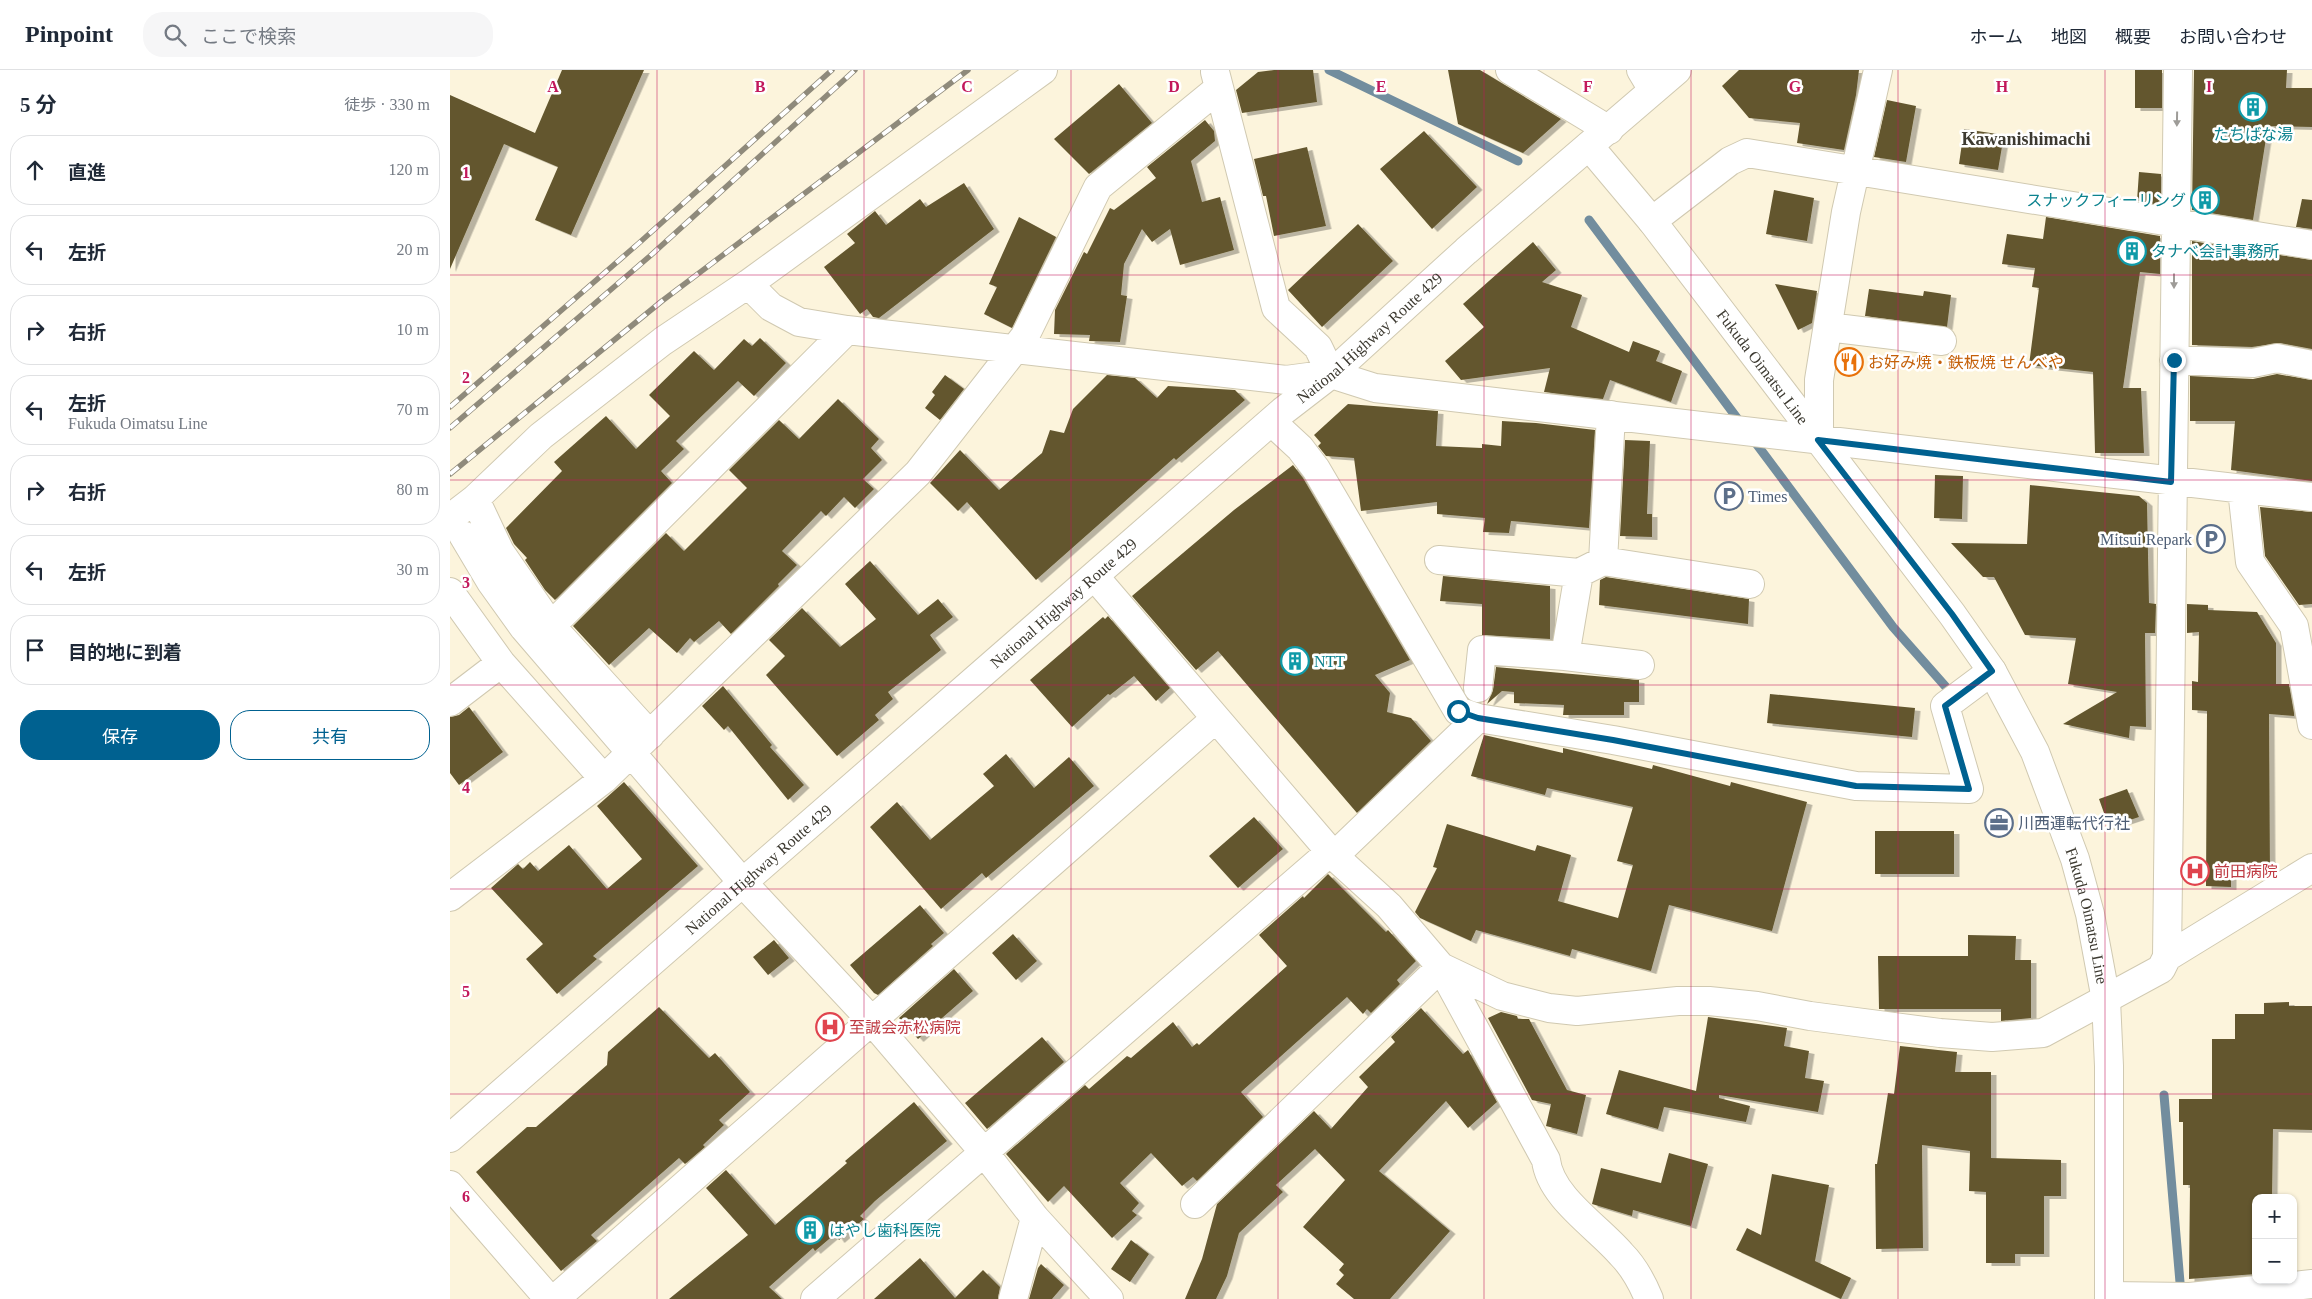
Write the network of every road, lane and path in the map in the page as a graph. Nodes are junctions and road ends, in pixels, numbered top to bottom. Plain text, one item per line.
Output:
1 (1043, 70) edge
2 (1510, 70) edge
3 (1677, 70) edge
4 (1878, 70) edge
5 (2178, 70) edge
6 (1217, 79) edge
7 (1647, 80) edge
8 (1599, 138) junction
9 (1856, 169) junction
10 (1652, 221) junction
11 (2175, 221) junction
12 (2312, 245) edge
13 (748, 284) junction
14 (1828, 327) junction
15 (847, 330) junction
16 (1942, 341) dead end
17 (1016, 348) junction
18 (2174, 360) junction
19 (2312, 365) edge
20 (1331, 374) junction
21 (1611, 415) junction
22 (1272, 423) junction
23 (1818, 440) junction
24 (2171, 482) junction
25 (2242, 489) junction
26 (2312, 496) edge
27 (476, 499) junction
28 (457, 527) edge
29 (1439, 560) dead end
30 (1591, 567) junction
31 (1094, 577) junction
32 (1750, 584) dead end
33 (450, 592) edge
34 (551, 626) junction
35 (1565, 656) junction
36 (501, 663) junction
37 (1640, 664) dead end
38 (1992, 671) junction
39 (1478, 688) dead end
40 (450, 702) edge
41 (1478, 718) junction
42 (1214, 720) junction
43 (2312, 725) edge
44 (650, 735) junction
45 (631, 753) junction
46 (604, 779) junction
47 (1332, 854) junction
48 (2312, 868) edge
49 (743, 884) junction
50 (450, 897) edge
51 (2167, 957) junction
52 (1441, 967) junction
53 (2106, 1000) junction
54 (872, 1021) junction
55 (450, 1138) edge
56 (983, 1151) junction
57 (450, 1185) edge
58 (1195, 1204) dead end
59 (1035, 1218) junction
60 (2312, 1284) edge
61 (2109, 1297) edge
62 (549, 1299) edge
63 (555, 1299) edge
64 (815, 1299) edge
65 (1013, 1299) edge
66 (1108, 1299) edge
67 (1649, 1299) edge

1 - 13 main road
2 - 8 main road, Fukuda Oimatsu Line
3 - 7 main road, National Highway Route 429
4 - 9 main road
5 -> 11 main road
6 - 17 main road
6 - 20 main road
7 - 8 main road, National Highway Route 429
8 - 10 main road, Fukuda Oimatsu Line
8 - 20 main road, National Highway Route 429
9 - 10 main road
9 - 11 main road
9 - 14 main road
10 - 23 main road, Fukuda Oimatsu Line
11 - 12 main road
11 -> 18 main road
13 - 15 main road
13 - 27 main road
14 - 16 main road
14 - 23 main road
15 - 17 main road
15 - 34 main road
17 - 20 main road
17 - 44 main road
18 - 19 main road
18 - 24 main road
20 - 21 main road
20 - 22 main road, National Highway Route 429
21 - 23 main road
21 - 30 main road
22 - 31 main road, National Highway Route 429
22 - 41 main road
23 - 24 main road
23 - 38 main road, Fukuda Oimatsu Line
24 - 25 main road
24 - 51 main road
25 - 26 main road
25 - 43 main road
27 - 28 main road
27 - 34 main road
28 - 45 main road
29 - 30 main road
30 - 32 main road
30 - 35 main road
31 - 42 main road
31 - 49 main road, National Highway Route 429
33 - 36 main road
34 - 44 main road
35 - 37 main road
35 - 39 main road
36 - 40 main road
36 - 46 main road
38 - 41 main road
38 - 53 main road, Fukuda Oimatsu Line
41 - 47 main road
42 - 47 main road
42 - 54 main road
44 - 45 main road
45 - 46 main road
45 - 49 main road
46 - 50 main road
47 - 52 main road
47 - 56 main road
48 - 51 main road
49 - 54 main road
49 - 55 main road, National Highway Route 429
51 - 53 main road
52 - 53 main road
52 - 58 main road
52 - 67 main road
53 - 61 main road, Fukuda Oimatsu Line
54 - 56 main road
54 - 63 main road
56 - 59 main road
56 - 64 main road
57 - 62 main road
59 - 65 main road
59 - 66 main road
60 - 61 main road

